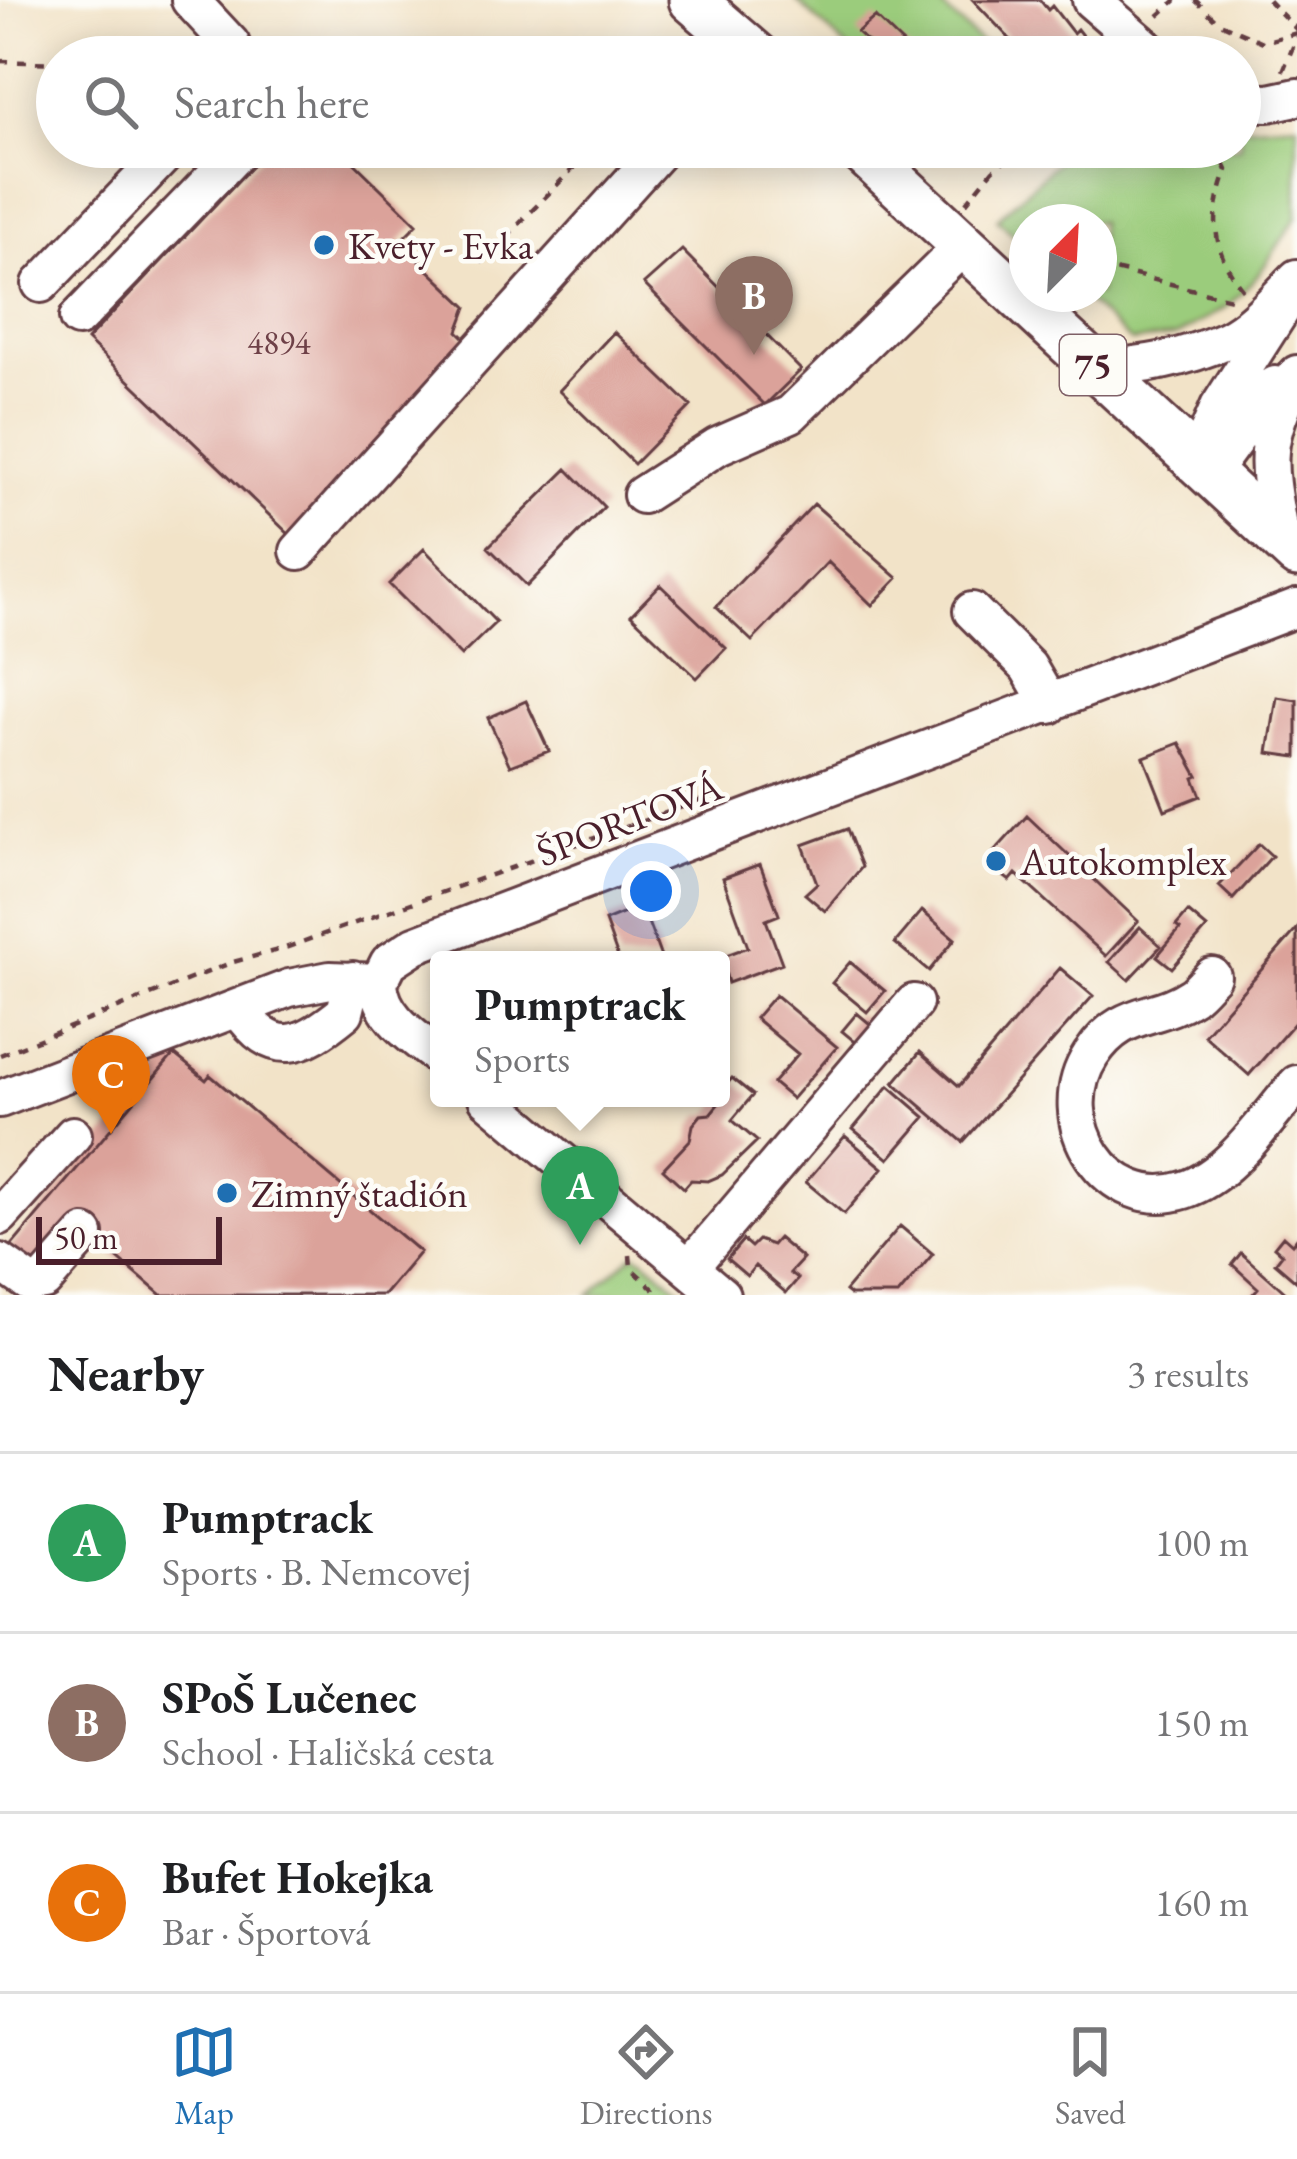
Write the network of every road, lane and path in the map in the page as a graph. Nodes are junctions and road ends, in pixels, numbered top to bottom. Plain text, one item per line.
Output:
1 (190, 0) edge
2 (692, 0) edge
3 (1195, 0) edge
4 (1268, 0) edge
5 (1102, 4) edge
6 (1297, 32) edge
7 (224, 36) edge
8 (731, 36) edge
9 (1135, 36) edge
10 (1250, 36) edge
11 (1261, 41) edge
12 (0, 61) edge
13 (36, 62) edge
14 (1297, 97) edge
15 (1261, 102) edge
16 (152, 168) edge
17 (223, 168) edge
18 (574, 168) edge
19 (644, 168) edge
20 (887, 168) edge
21 (995, 168) edge
22 (1226, 168) edge
23 (964, 225) junction
24 (481, 263) dead end
25 (1117, 270) edge
26 (1297, 280) edge
27 (41, 284) dead end
28 (1232, 299) dead end
29 (1255, 304) dead end
30 (78, 318) dead end
31 (1297, 352) edge
32 (1096, 368) junction
33 (1297, 374) edge
34 (1203, 468) junction
35 (642, 495) dead end
36 (1288, 546) edge
37 (299, 551) dead end
38 (1297, 608) edge
39 (972, 610) dead end
40 (1050, 705) junction
41 (704, 800) dead end
42 (1212, 976) dead end
43 (366, 981) junction
44 (914, 1003) dead end
45 (238, 1008) junction
46 (430, 1050) edge
47 (0, 1055) edge
48 (148, 1080) dead end
49 (1297, 1084) edge
50 (0, 1099) edge
51 (498, 1107) edge
52 (119, 1113) dead end
53 (73, 1135) dead end
54 (0, 1216) edge
55 (85, 1234) dead end
56 (635, 1245) dead end
57 (0, 1262) edge
58 (689, 1268) junction
59 (660, 1295) edge
60 (721, 1295) edge

1 - 7 street
2 - 8 main road
3 - 10 path
4 - 6 path
5 - 9 street
6 - 11 path
12 - 13 path
14 - 15 street
16 - 27 street
17 - 30 street
18 - 24 path
19 - 37 street
20 - 23 main road, 75
21 - 23 path
22 - 29 path
23 - 32 main road, 75
23 - 35 street
25 - 28 path
26 - 32 street
26 - 34 street
31 - 34 street
32 - 34 main road, 75
33 - 36 street
34 - 36 main road, 75
38 - 40 street, ŠPORTOVÁ
39 - 40 street
40 - 43 street, ŠPORTOVÁ
41 - 47 path
42 - 49 street
43 - 45 street
43 - 45 street, ŠPORTOVÁ
43 - 46 street
44 - 58 street
45 - 50 street
48 - 52 path
51 - 58 street
53 - 54 street
55 - 57 street
56 - 59 path
58 - 60 street

